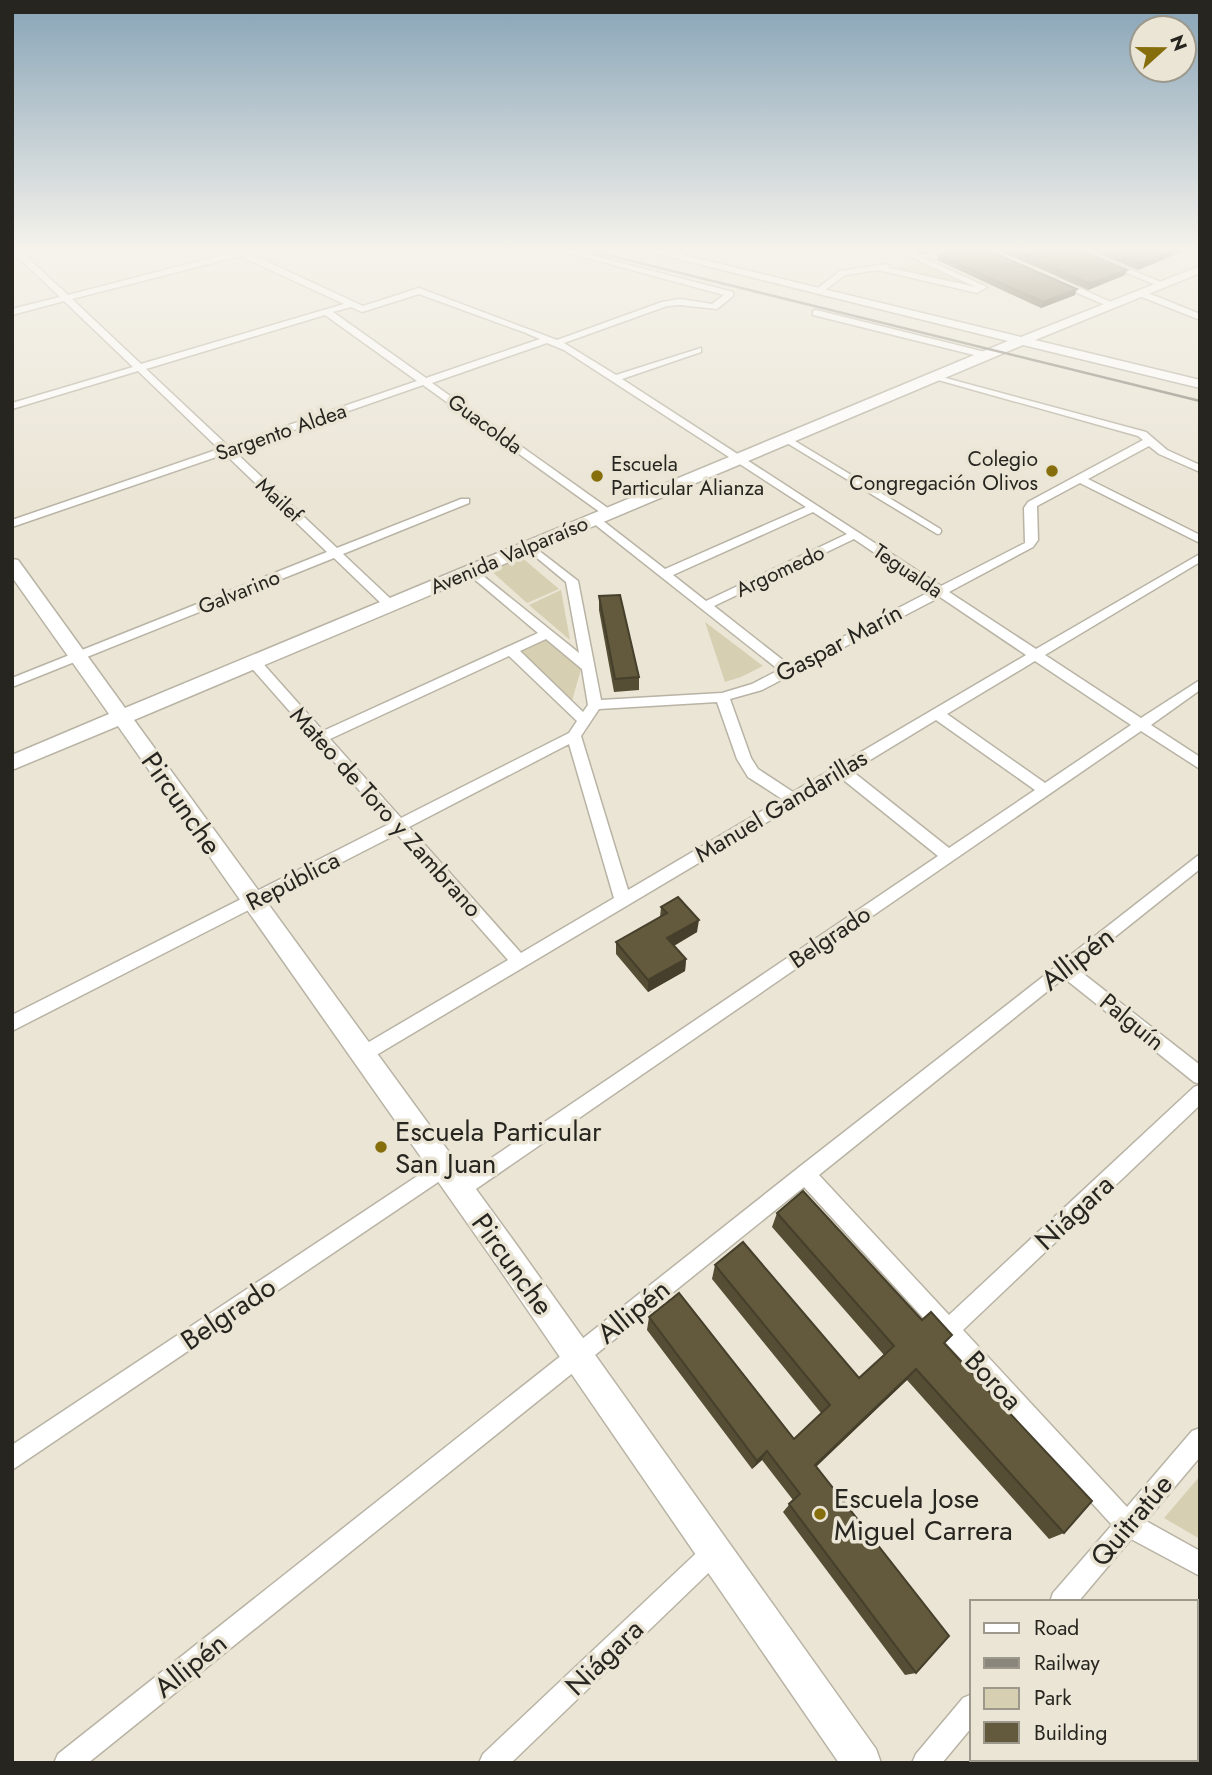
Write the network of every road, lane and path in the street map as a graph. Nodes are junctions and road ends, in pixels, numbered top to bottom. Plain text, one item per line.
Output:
1 (101, 333) edge
2 (257, 333) edge
3 (356, 333) edge
4 (531, 333) edge
5 (578, 333) edge
6 (896, 333) edge
7 (989, 333) edge
8 (1043, 333) edge
9 (553, 341) junction
10 (1023, 341) junction
11 (698, 350) dead end
12 (986, 355) junction
13 (138, 368) junction
14 (934, 376) junction
15 (616, 378) junction
16 (425, 382) junction
17 (1200, 384) edge
18 (12, 406) edge
19 (786, 439) junction
20 (1152, 440) junction
21 (227, 450) junction
22 (740, 458) junction
23 (1200, 469) edge
24 (1080, 479) junction
25 (465, 501) dead end
26 (813, 508) junction
27 (601, 516) junction
28 (12, 524) edge
29 (938, 531) dead end
30 (854, 536) junction
31 (1200, 540) edge
32 (529, 546) junction
33 (335, 553) junction
34 (1200, 557) edge
35 (12, 564) edge
36 (471, 570) junction
37 (664, 574) junction
38 (938, 592) junction
39 (390, 605) junction
40 (705, 606) junction
41 (548, 633) junction
42 (511, 650) junction
43 (1034, 656) junction
44 (77, 657) junction
45 (253, 662) junction
46 (590, 669) junction
47 (786, 670) junction
48 (12, 683) edge
49 (1200, 684) edge
50 (722, 697) junction
51 (596, 705) junction
52 (937, 714) junction
53 (121, 717) junction
54 (585, 721) junction
55 (1139, 726) junction
56 (573, 736) junction
57 (320, 738) junction
58 (12, 763) edge
59 (1200, 764) edge
60 (841, 770) junction
61 (1045, 790) junction
62 (793, 799) junction
63 (399, 827) junction
64 (949, 856) junction
65 (1200, 860) edge
66 (623, 900) junction
67 (252, 902) junction
68 (519, 962) junction
69 (1064, 968) junction
70 (12, 1024) edge
71 (363, 1055) junction
72 (1200, 1076) edge
73 (1200, 1093) edge
74 (804, 1174) junction
75 (451, 1180) junction
76 (948, 1330) junction
77 (578, 1355) junction
78 (1200, 1439) edge
79 (12, 1459) edge
80 (1127, 1524) junction
81 (715, 1551) junction
82 (1200, 1564) edge
83 (1064, 1600) edge
84 (970, 1709) edge
85 (67, 1763) edge
86 (492, 1763) edge
87 (862, 1763) edge
88 (925, 1763) edge

1 - 13 street, Mailef
2 - 13 street
3 - 16 street, Guacolda
4 - 9 street, Tegualda
5 - 9 street, Sargento Aldea
6 - 12 street
7 - 10 main road
8 - 10 main road, Avenida Valparaíso
9 - 15 street, Tegualda
9 - 16 street, Sargento Aldea
10 - 12 main road, Avenida Valparaíso
10 - 17 main road
11 - 15 street
12 - 14 main road, Avenida Valparaíso
13 - 18 street
13 - 21 street, Mailef
14 - 19 main road, Avenida Valparaíso
14 - 20 street
15 - 22 street, Tegualda
16 - 21 street, Sargento Aldea
16 - 27 street, Guacolda
19 - 22 main road, Avenida Valparaíso
19 - 29 lane
20 - 23 street
20 - 24 street
21 - 28 street, Sargento Aldea
21 - 33 street, Mailef
22 - 26 street, Tegualda
22 - 27 main road, Avenida Valparaíso
24 - 31 street
24 - 38 street, Gaspar Marín
25 - 33 street, Galvarino
26 - 30 street, Tegualda
26 - 37 street
27 - 32 main road, Avenida Valparaíso
27 - 37 street, Guacolda
30 - 38 street, Tegualda
30 - 40 street, Argomedo
32 - 36 main road, Avenida Valparaíso
32 - 46 street
33 - 39 street, Mailef
33 - 44 street, Galvarino
34 - 43 street, Manuel Gandarillas
35 - 44 main road, Pircunche
36 - 39 main road, Avenida Valparaíso
36 - 41 street
37 - 40 street, Guacolda
38 - 43 street, Tegualda
38 - 47 street, Gaspar Marín
39 - 45 main road, Avenida Valparaíso
40 - 47 street, Guacolda
41 - 42 street
41 - 46 street
42 - 54 street
42 - 57 street
43 - 52 street, Manuel Gandarillas
43 - 55 street, Tegualda
44 - 48 street, Galvarino
44 - 53 main road, Pircunche
45 - 53 main road, Avenida Valparaíso
45 - 57 street, Mateo de Toro y Zambrano
46 - 51 street
47 - 50 street, Gaspar Marín
49 - 55 street, Belgrado
50 - 51 street, Gaspar Marín
50 - 62 street
51 - 54 street
52 - 60 street, Manuel Gandarillas
52 - 61 street
53 - 58 main road, Avenida Valparaíso
53 - 67 main road, Pircunche
54 - 56 street
55 - 59 street, Tegualda
55 - 61 street, Belgrado
56 - 63 street, República
56 - 66 street
57 - 63 street, Mateo de Toro y Zambrano
60 - 62 street, Manuel Gandarillas
60 - 64 street
61 - 64 street, Belgrado
62 - 66 street, Manuel Gandarillas
63 - 67 street, República
63 - 68 street, Mateo de Toro y Zambrano
64 - 75 street, Belgrado
65 - 69 street, Allipén
66 - 68 street, Manuel Gandarillas
67 - 70 street, República
67 - 71 main road, Pircunche
68 - 71 street, Manuel Gandarillas
69 - 72 street, Palguín
69 - 74 street, Allipén
71 - 75 main road, Pircunche
73 - 76 street, Niágara
74 - 76 street, Boroa
74 - 77 street, Allipén
75 - 77 main road, Pircunche
75 - 79 street, Belgrado
76 - 80 street, Boroa
77 - 81 main road, Pircunche
77 - 85 street, Allipén
78 - 80 street, Quitratúe
80 - 82 street, Boroa
80 - 83 street, Quitratúe
81 - 86 street, Niágara
81 - 87 main road, Pircunche
84 - 88 street

